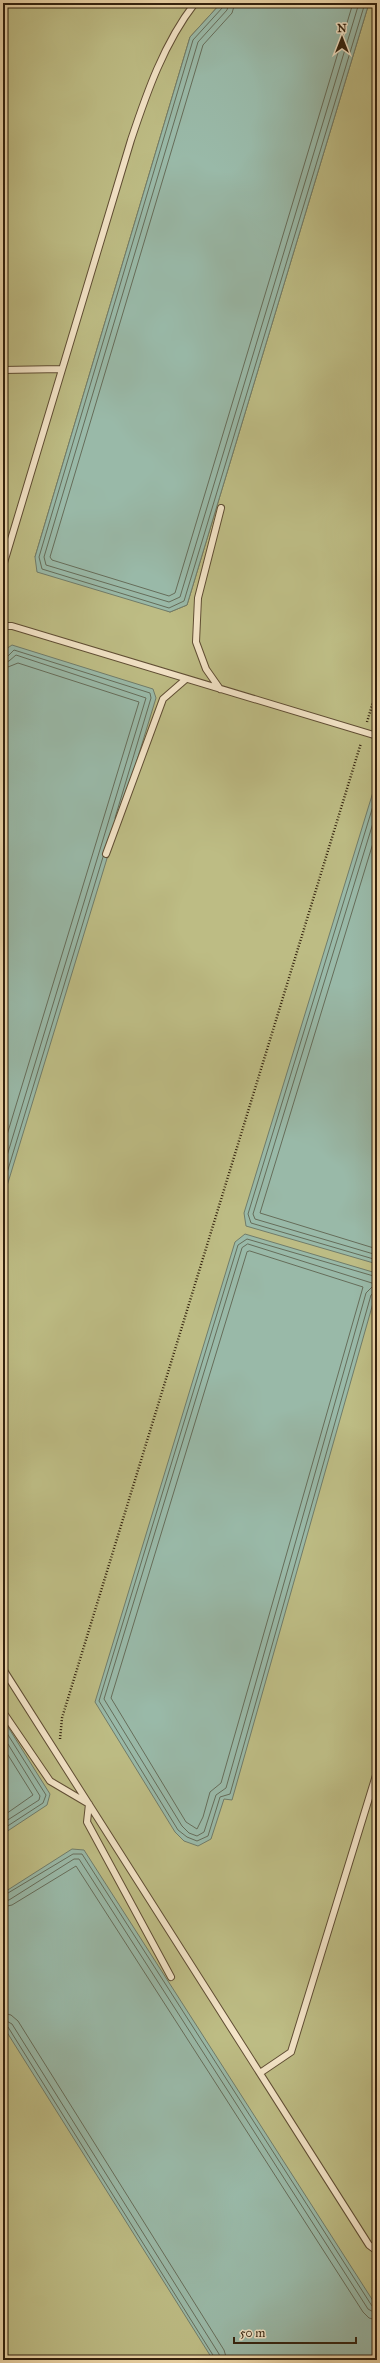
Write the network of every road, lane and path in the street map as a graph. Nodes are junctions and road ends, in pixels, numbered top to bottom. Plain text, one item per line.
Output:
1 (195, 3) edge
2 (62, 369) junction
3 (3, 370) edge
4 (221, 508) dead end
5 (3, 566) edge
6 (3, 626) edge
7 (186, 679) junction
8 (220, 689) junction
9 (377, 689) edge
10 (364, 732) junction
11 (377, 736) edge
12 (106, 854) dead end
13 (3, 1669) edge
14 (3, 1712) edge
15 (58, 1755) junction
16 (377, 1772) edge
17 (89, 1804) junction
18 (171, 1977) dead end
19 (260, 2073) junction
20 (377, 2251) edge

1 - 2 lane
2 - 3 lane
2 - 5 lane
4 - 8 lane
6 - 7 lane
7 - 8 lane
7 - 12 lane
8 - 10 lane
9 - 10 path
10 - 11 lane
10 - 15 path
13 - 15 lane
14 - 17 lane
15 - 17 lane
16 - 19 lane
17 - 18 lane
17 - 19 lane
19 - 20 lane

